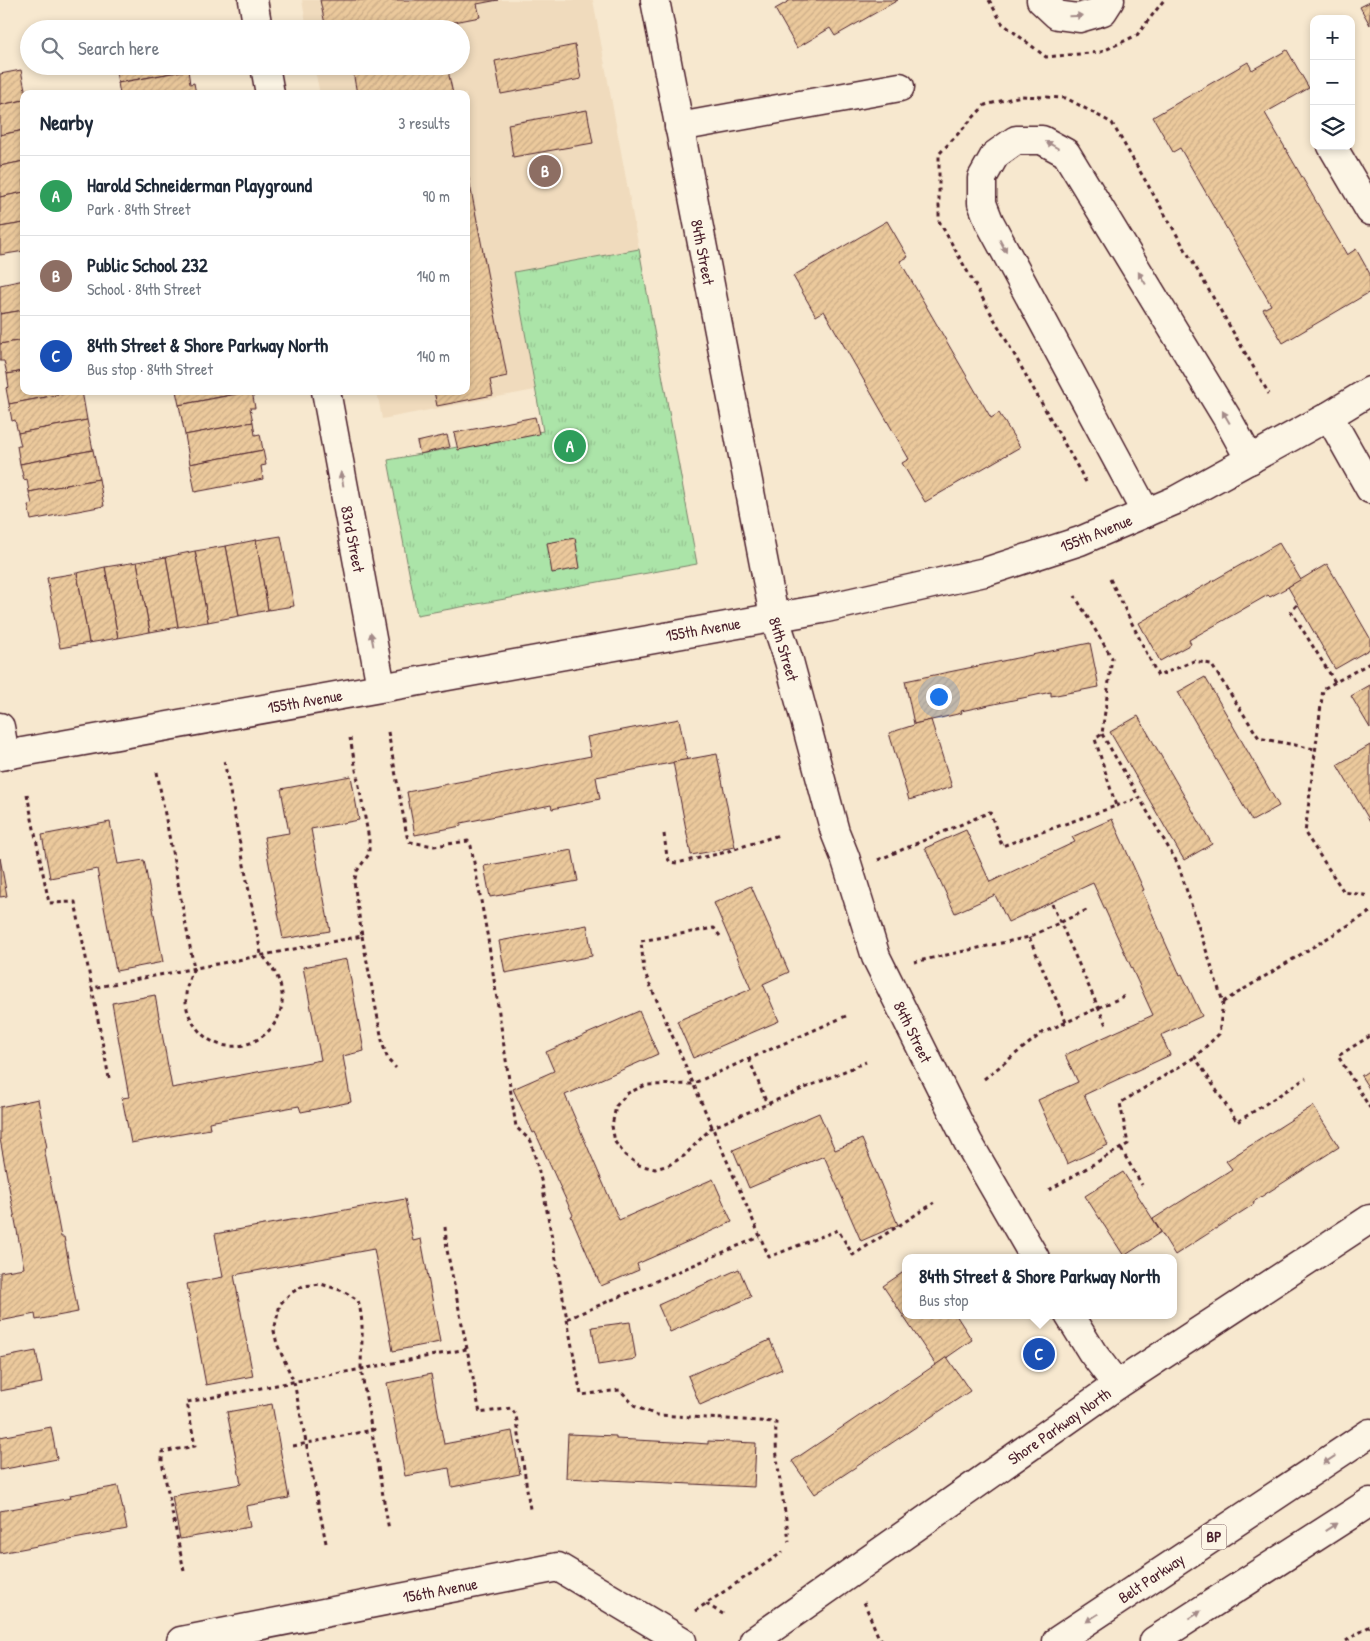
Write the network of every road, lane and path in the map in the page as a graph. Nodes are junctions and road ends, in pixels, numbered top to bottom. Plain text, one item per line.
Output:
1 (253, 0) edge
2 (655, 0) edge
3 (1041, 0) edge
4 (1110, 0) edge
5 (256, 20) edge
6 (267, 75) edge
7 (900, 87) dead end
8 (269, 90) edge
9 (679, 127) junction
10 (1334, 150) edge
11 (1370, 211) edge
12 (1370, 391) edge
13 (1269, 394) dead end
14 (327, 395) edge
15 (1329, 416) junction
16 (1250, 460) junction
17 (1086, 482) dead end
18 (1370, 489) edge
19 (1146, 513) junction
20 (1110, 579) dead end
21 (1075, 596) dead end
22 (1297, 605) dead end
23 (774, 616) junction
24 (1370, 663) edge
25 (1335, 682) junction
26 (381, 687) junction
27 (0, 727) edge
28 (388, 732) dead end
29 (1102, 734) junction
30 (350, 738) dead end
31 (1316, 749) junction
32 (3, 755) edge
33 (224, 760) dead end
34 (157, 772) dead end
35 (27, 794) dead end
36 (1140, 798) junction
37 (1116, 806) junction
38 (664, 834) dead end
39 (778, 835) dead end
40 (874, 862) dead end
41 (1370, 896) edge
42 (1052, 904) dead end
43 (1089, 909) dead end
44 (1370, 912) edge
45 (1060, 922) junction
46 (362, 936) junction
47 (720, 936) dead end
48 (1029, 937) junction
49 (261, 954) junction
50 (914, 962) dead end
51 (194, 968) junction
52 (92, 988) junction
53 (1127, 995) dead end
54 (1223, 1002) junction
55 (1099, 1008) junction
56 (846, 1016) dead end
57 (1066, 1022) junction
58 (1106, 1025) dead end
59 (1370, 1036) edge
60 (1195, 1057) junction
61 (749, 1059) junction
62 (866, 1062) dead end
63 (396, 1068) dead end
64 (110, 1078) dead end
65 (1306, 1078) dead end
66 (984, 1079) dead end
67 (692, 1084) junction
68 (767, 1104) junction
69 (1370, 1108) edge
70 (711, 1128) junction
71 (1121, 1149) junction
72 (1142, 1185) dead end
73 (1050, 1190) dead end
74 (934, 1203) dead end
75 (1370, 1219) edge
76 (445, 1227) dead end
77 (759, 1237) junction
78 (1033, 1254) edge
79 (567, 1319) junction
80 (1071, 1319) edge
81 (467, 1349) junction
82 (361, 1369) junction
83 (294, 1382) junction
84 (1117, 1385) junction
85 (378, 1429) dead end
86 (372, 1430) junction
87 (1370, 1432) edge
88 (306, 1442) junction
89 (293, 1446) dead end
90 (1370, 1502) edge
91 (530, 1509) dead end
92 (389, 1530) dead end
93 (789, 1542) dead end
94 (326, 1543) dead end
95 (783, 1552) dead end
96 (184, 1571) dead end
97 (851, 1572) junction
98 (706, 1604) junction
99 (696, 1612) dead end
100 (723, 1614) dead end
101 (1370, 1626) edge
102 (181, 1641) edge
103 (682, 1641) edge
104 (754, 1641) edge
105 (883, 1641) edge
106 (1057, 1641) edge
107 (1154, 1641) edge
108 (1346, 1641) edge

1 - 5 main road
2 - 9 main road, 84th Street
3 -> 4 main road
6 - 8 main road
7 - 9 main road
9 - 23 main road, 84th Street
10 - 11 main road
12 - 15 main road, 155th Avenue
13 - 17 path
26 -> 14 main road, 83rd Street
15 - 16 main road, 155th Avenue
15 - 18 main road
16 - 19 main road, 155th Avenue
16 -> 19 main road
19 - 23 main road, 155th Avenue
20 - 31 path
21 - 29 path
22 - 25 path
23 - 26 main road, 155th Avenue
23 - 78 main road, 84th Street
24 - 25 path
25 - 31 path
26 - 32 main road, 155th Avenue
27 - 32 main road
28 - 79 path
29 - 36 path
29 - 37 path
30 - 46 path
31 - 41 path
33 - 49 path
34 - 51 path
35 - 52 path
36 - 37 path
36 - 54 path
37 - 40 path
38 - 39 path
42 - 45 path
43 - 45 path
44 - 54 path
45 - 48 path
45 - 55 path
46 - 49 path
46 - 63 path
47 - 67 path
48 - 50 path
48 - 57 path
49 - 51 path
49 - 51 path
51 - 52 path
52 - 64 path
53 - 55 path
54 - 60 path
55 - 57 path
55 - 58 path
56 - 61 path
57 - 66 path
59 - 69 path
60 - 65 path
60 - 71 path
61 - 67 path
61 - 68 path
62 - 68 path
67 - 70 path
67 - 70 path
68 - 70 path
70 - 77 path
71 - 72 path
71 - 73 path
74 - 77 path
75 - 84 main road, Shore Parkway North
76 - 81 path
77 - 79 path
79 - 93 path
80 - 84 main road
81 - 82 path
81 - 91 path
82 - 83 path
82 - 83 path
82 - 86 path
83 - 88 path
83 - 96 path
84 - 97 main road, Shore Parkway North
85 - 86 path
86 - 88 path
86 - 92 path
87 -> 106 main road, Belt Parkway / BP
88 - 89 path
88 - 94 path
107 -> 90 main road
95 - 98 path
97 - 104 main road, Shore Parkway North
97 - 105 path
98 - 99 path
98 - 100 path
101 - 108 path
102 - 103 main road, 156th Avenue

